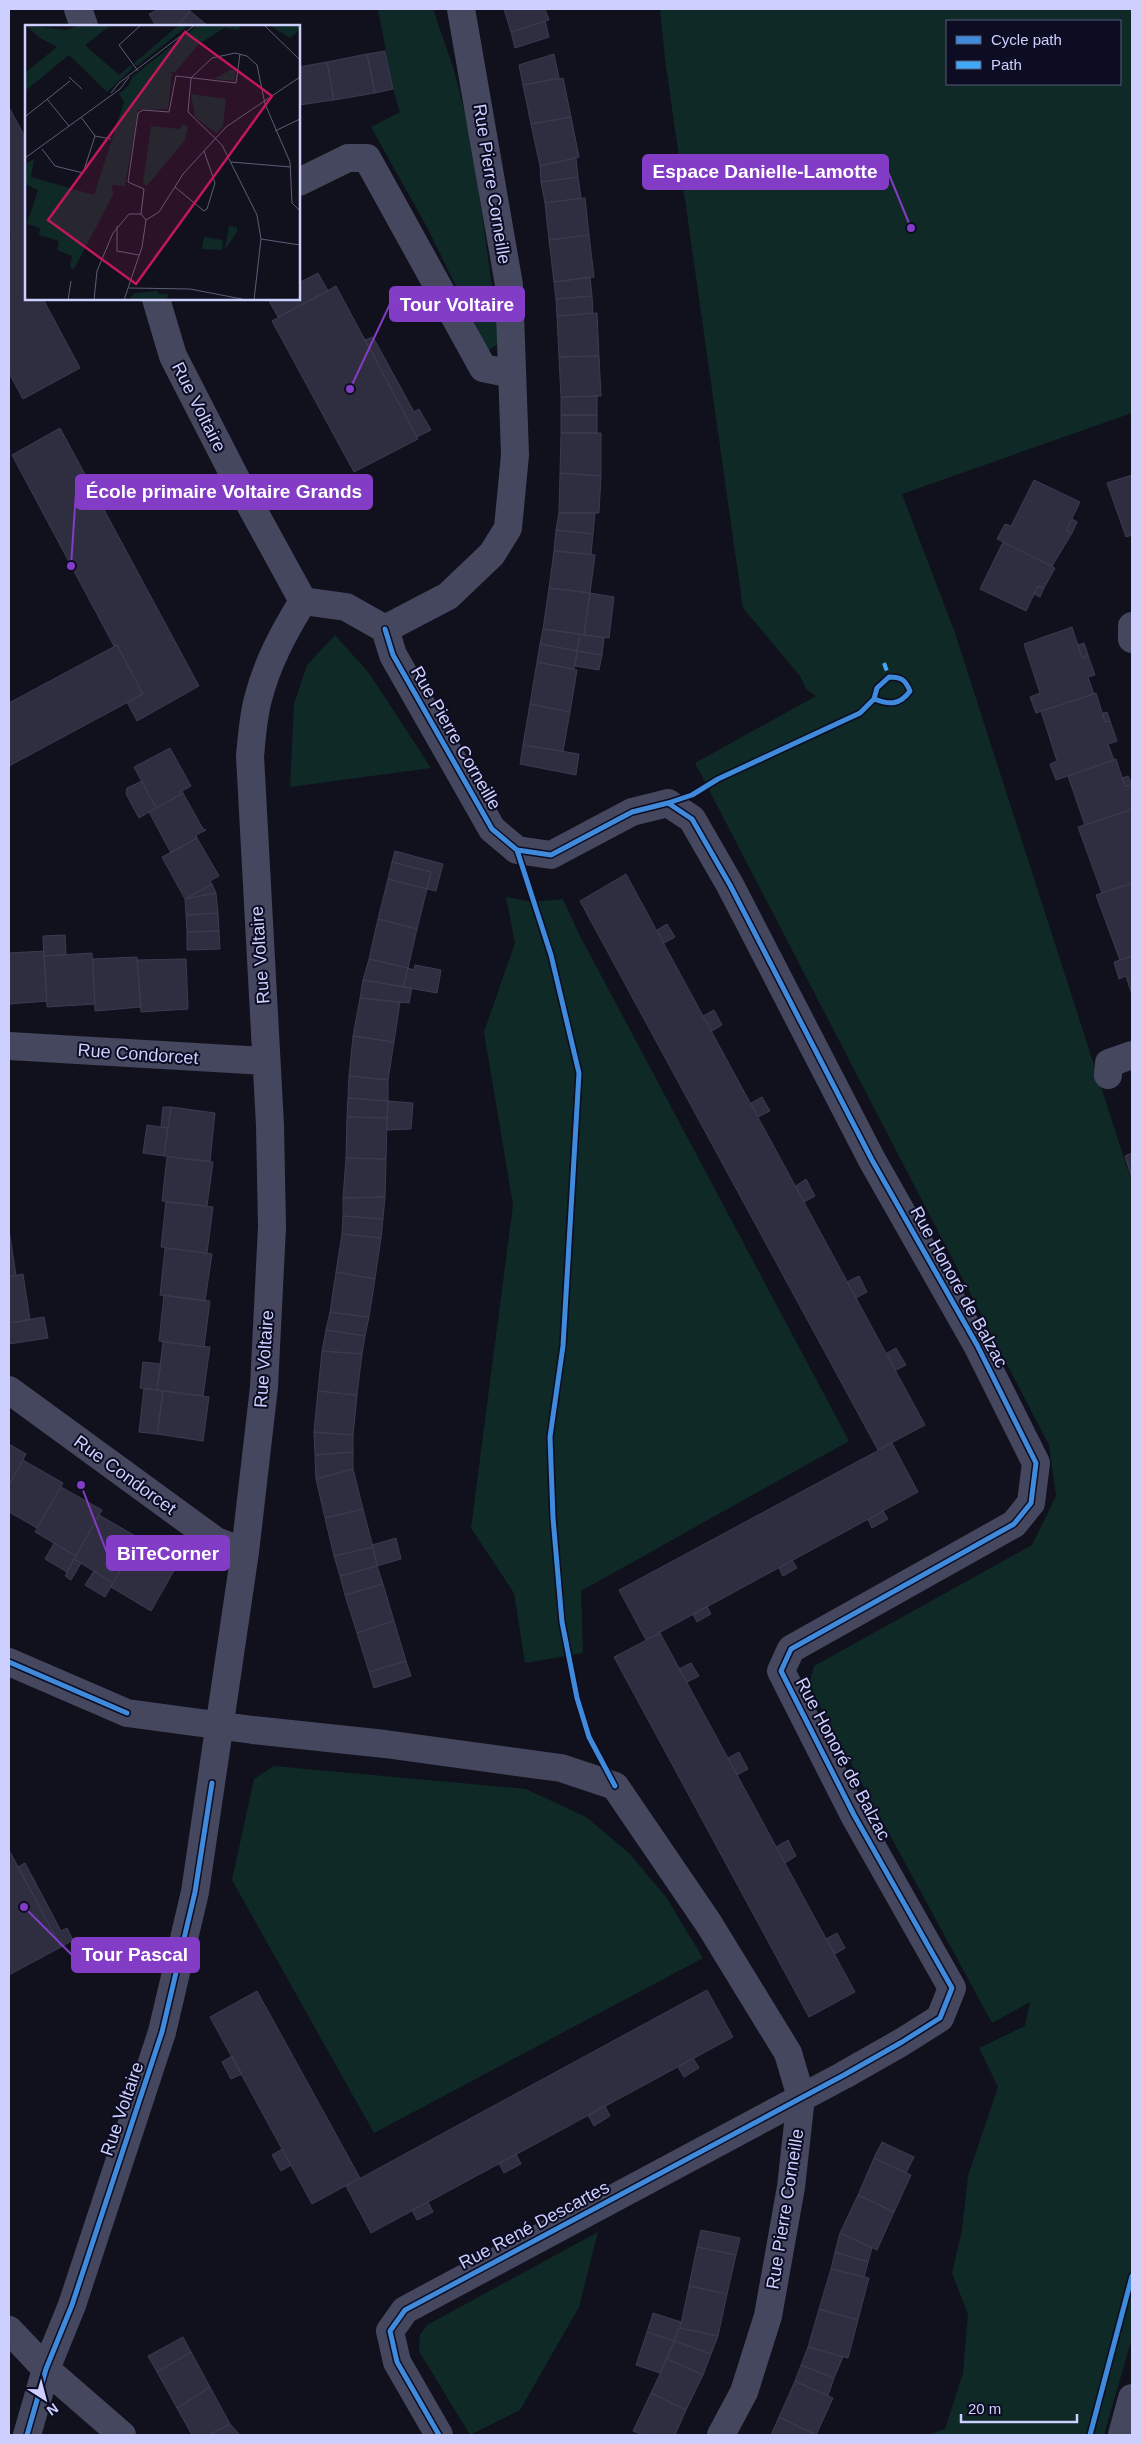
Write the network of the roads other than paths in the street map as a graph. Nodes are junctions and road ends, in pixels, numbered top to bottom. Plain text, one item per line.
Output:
1 (78, 9) edge
2 (461, 9) edge
3 (84, 25) edge
4 (300, 182) edge
5 (156, 300) edge
6 (512, 374) junction
7 (303, 601) junction
8 (1132, 626) edge
9 (384, 629) junction
10 (1132, 639) edge
11 (517, 850) joint
12 (9, 1046) edge
13 (1132, 1055) edge
14 (266, 1061) junction
15 (1108, 1075) dead end
16 (9, 1390) edge
17 (245, 1552) junction
18 (9, 1662) edge
19 (220, 1725) junction
20 (801, 2097) junction
21 (9, 2330) edge
22 (46, 2369) junction
23 (1132, 2398) edge
24 (27, 2435) edge
25 (122, 2435) edge
26 (440, 2435) edge
27 (721, 2435) edge
28 (1122, 2435) edge

1 - 3 street
2 - 6 street, Rue Pierre Corneille
4 - 6 street
5 - 7 street, Rue Voltaire
6 - 9 street, Rue Pierre Corneille
7 - 9 street
7 - 14 street, Rue Voltaire
8 - 10 street
9 - 11 street, Rue Pierre Corneille
11 - 20 street, Rue Honoré de Balzac
12 - 14 street, Rue Condorcet
13 - 15 street
14 - 17 street, Rue Voltaire
16 - 17 street, Rue Condorcet
17 - 19 street, Rue Voltaire
18 - 19 street
19 - 20 street, Rue Pierre Corneille
19 - 22 street, Rue Voltaire
20 - 26 street, Rue René Descartes
20 - 27 street, Rue Pierre Corneille
21 - 22 street
22 - 24 street, Rue Voltaire
22 - 25 street
23 - 28 street

